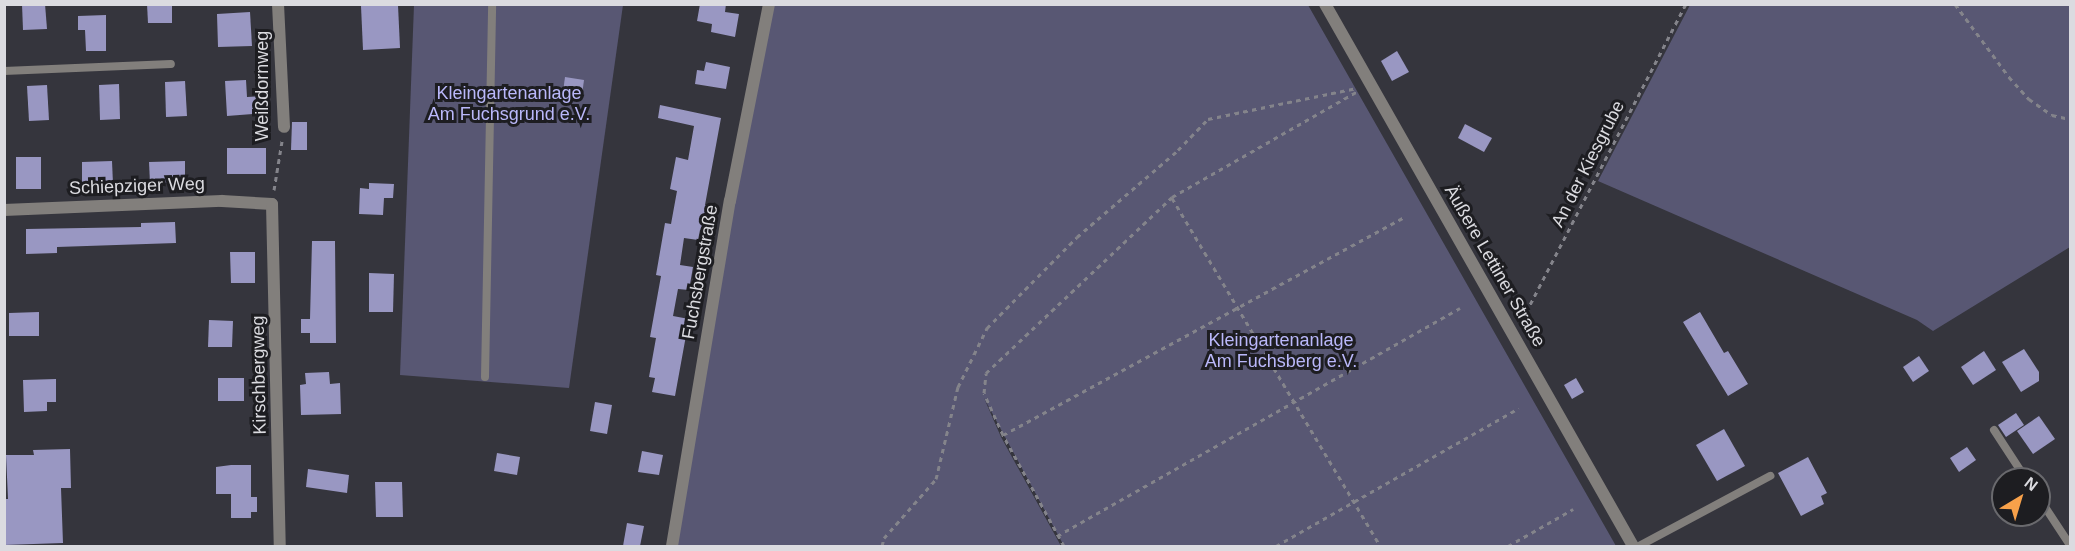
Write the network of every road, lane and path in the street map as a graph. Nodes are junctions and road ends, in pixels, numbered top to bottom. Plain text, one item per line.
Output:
1 (278, 4) edge
2 (492, 4) edge
3 (1325, 4) edge
4 (1686, 4) edge
5 (1955, 4) edge
6 (768, 5) edge
7 (171, 64) dead end
8 (4, 72) edge
9 (1370, 84) junction
10 (2070, 119) edge
11 (284, 127) joint
12 (1172, 197) junction
13 (272, 204) junction
14 (4, 210) edge
15 (1404, 217) dead end
16 (1237, 308) junction
17 (1460, 308) dead end
18 (1515, 335) junction
19 (485, 377) dead end
20 (1296, 402) junction
21 (1519, 408) dead end
22 (1994, 430) dead end
23 (1003, 435) junction
24 (2018, 467) edge
25 (1770, 476) dead end
26 (1354, 502) junction
27 (1573, 509) dead end
28 (2051, 516) edge
29 (1057, 536) junction
30 (2070, 545) edge
31 (280, 546) edge
32 (672, 546) edge
33 (882, 546) edge
34 (1064, 546) edge
35 (1276, 546) edge
36 (1380, 546) edge
37 (1508, 546) edge
38 (1633, 546) edge
39 (1639, 546) edge

1 - 11 street, Weißdornweg
2 - 19 lane
3 - 9 street, Äußere Lettiner Straße
4 - 18 path, An der Kiesgrube
5 - 10 path
6 - 32 street, Fuchsbergstraße
7 - 8 lane
9 - 12 path
9 - 18 street, Äußere Lettiner Straße
9 - 33 path
11 - 13 path, Weißdornweg
12 - 16 path
12 - 23 path
13 - 14 street, Schiepziger Weg
13 - 31 street, Kirschbergweg
15 - 16 path
16 - 20 path
16 - 23 path
17 - 20 path
18 - 38 street, Äußere Lettiner Straße
20 - 26 path
20 - 29 path
21 - 26 path
22 - 24 lane
23 - 29 path
25 - 39 lane
26 - 35 path
26 - 36 path
27 - 37 path
28 - 30 lane
29 - 34 path

